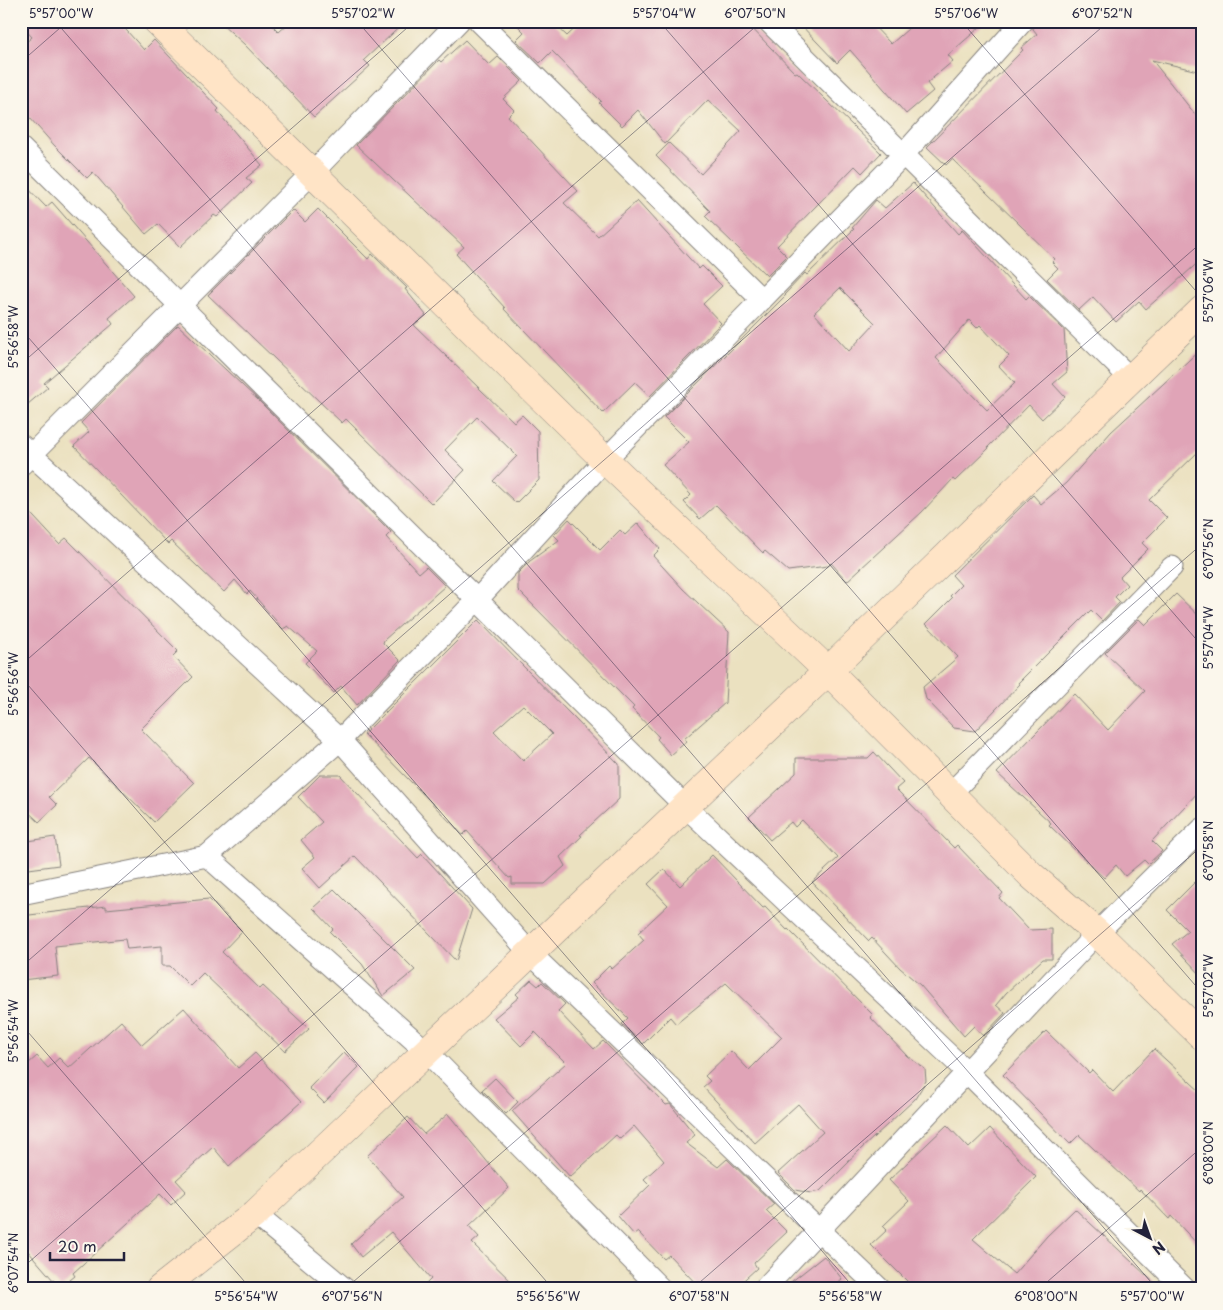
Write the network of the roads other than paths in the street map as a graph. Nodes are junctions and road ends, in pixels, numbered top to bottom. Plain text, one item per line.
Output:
1 (156, 21) edge
2 (459, 21) edge
3 (479, 21) edge
4 (768, 21) edge
5 (1023, 21) edge
6 (21, 148) edge
7 (903, 155) junction
8 (311, 174) junction
9 (761, 299) junction
10 (179, 306) junction
11 (1202, 310) edge
12 (1131, 379) junction
13 (25, 455) edge
14 (605, 460) junction
15 (1172, 566) dead end
16 (477, 600) junction
17 (828, 671) junction
18 (340, 740) junction
19 (949, 795) junction
20 (685, 806) junction
21 (1202, 829) edge
22 (207, 856) junction
23 (21, 894) edge
24 (1097, 933) junction
25 (530, 953) junction
26 (1202, 1036) edge
27 (427, 1052) junction
28 (967, 1072) junction
29 (255, 1214) junction
30 (818, 1231) junction
31 (160, 1289) edge
32 (345, 1289) edge
33 (661, 1289) edge
34 (764, 1289) edge
35 (880, 1289) edge
36 (1185, 1289) edge

1 - 8 street
2 - 8 street
3 - 9 street
4 - 7 street
5 - 7 street
6 - 10 street
7 - 9 street
7 - 12 street
8 - 10 street
8 - 14 street
9 - 14 street
10 - 13 street
10 - 16 street
11 - 12 street
12 - 17 street
13 - 18 street
14 - 16 street
14 - 17 street
15 - 19 street
16 - 18 street
16 - 20 street
17 - 19 street
17 - 20 street
18 - 22 street
18 - 25 street
19 - 24 street
20 - 25 street
20 - 28 street
21 - 24 street
22 - 23 street
22 - 27 street
24 - 26 street
24 - 28 street
25 - 27 street
25 - 30 street
27 - 29 street
27 - 33 street
28 - 30 street
28 - 36 street
29 - 31 street
29 - 32 street
30 - 34 street
30 - 35 street

